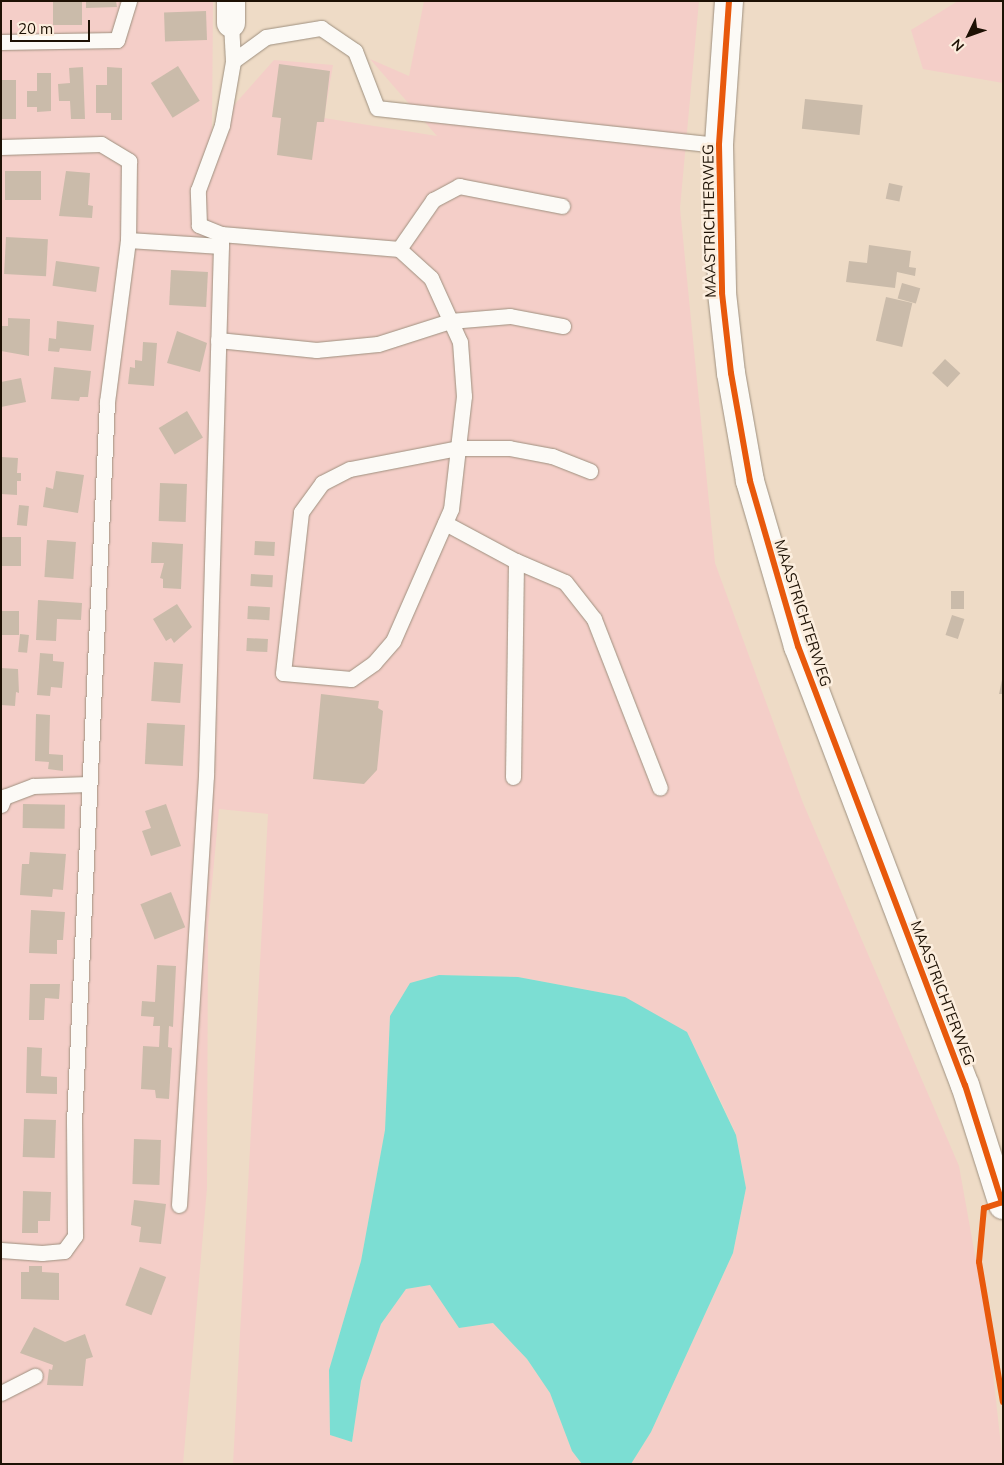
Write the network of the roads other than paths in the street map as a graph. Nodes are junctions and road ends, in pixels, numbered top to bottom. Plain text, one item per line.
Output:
1 (129, 1) edge
2 (730, 1) edge
3 (231, 12) edge
4 (1, 42) edge
5 (233, 61) junction
6 (719, 145) junction
7 (1, 147) edge
8 (562, 206) dead end
9 (128, 240) junction
10 (221, 240) junction
11 (399, 249) junction
12 (450, 321) junction
13 (563, 326) dead end
14 (218, 340) junction
15 (458, 448) junction
16 (590, 471) dead end
17 (445, 523) junction
18 (516, 561) junction
19 (513, 777) dead end
20 (88, 784) junction
21 (660, 788) dead end
22 (1, 805) edge
23 (180, 1205) dead end
24 (1003, 1205) edge
25 (1, 1250) edge
26 (35, 1376) dead end
27 (1, 1393) edge

1 - 4 lane
2 - 6 main road, MAASTRICHTERWEG
3 - 5 lane
5 - 6 lane
5 - 10 lane
6 - 24 main road, MAASTRICHTERWEG
7 - 9 lane
8 - 11 lane
9 - 10 lane
9 - 20 lane
10 - 11 lane
10 - 14 lane
11 - 12 lane
12 - 13 lane
12 - 14 lane
12 - 15 lane
14 - 23 lane
15 - 16 lane
15 - 17 lane
15 - 17 lane
17 - 18 lane
18 - 19 lane
18 - 21 lane
20 - 22 lane
20 - 25 lane
26 - 27 lane

